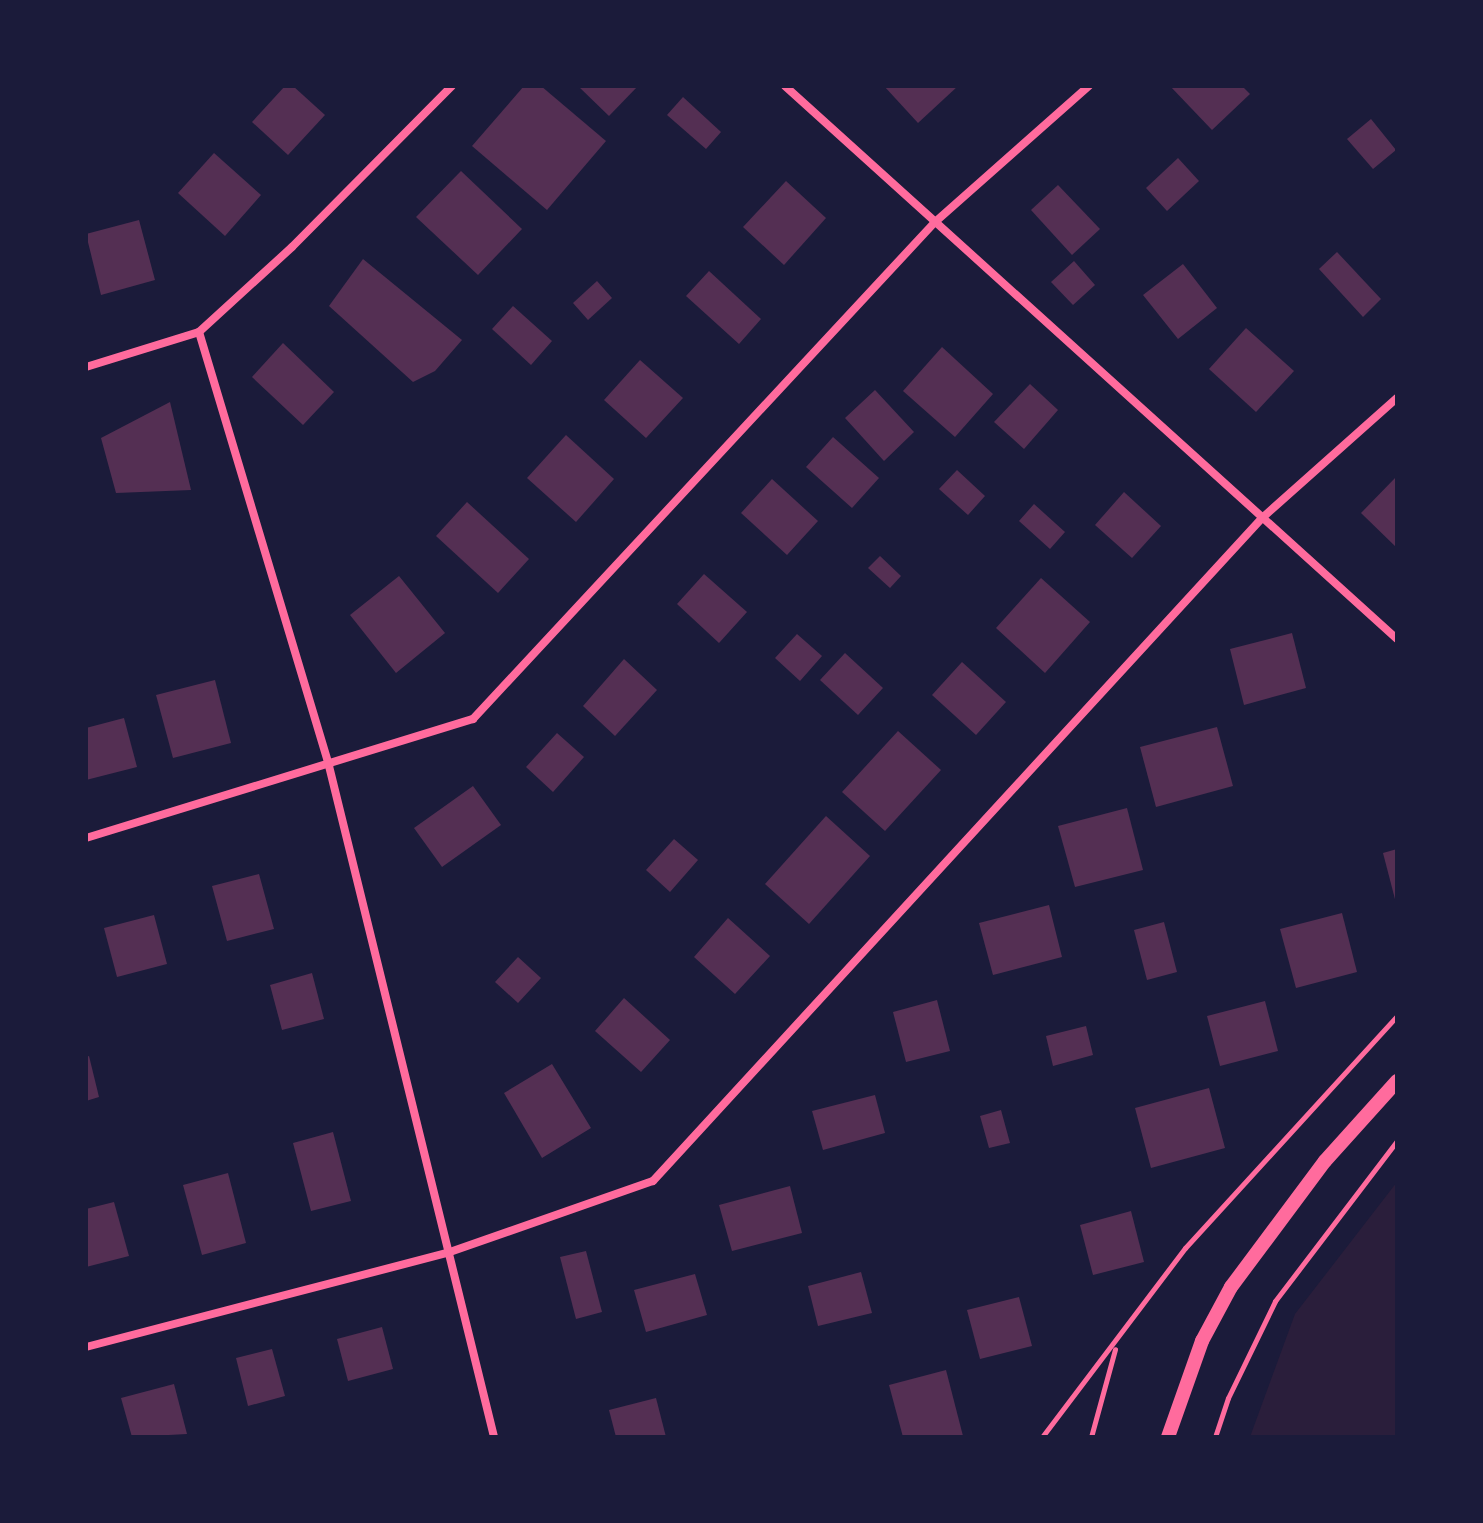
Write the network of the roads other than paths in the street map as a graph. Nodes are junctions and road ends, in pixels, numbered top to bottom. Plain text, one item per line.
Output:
1 (452, 86) edge
2 (785, 86) edge
3 (1089, 86) edge
4 (934, 223) junction
5 (199, 332) junction
6 (86, 367) edge
7 (1397, 398) edge
8 (1261, 519) junction
9 (1397, 639) edge
10 (329, 766) junction
11 (86, 838) edge
12 (1397, 1081) edge
13 (447, 1253) junction
14 (86, 1347) edge
15 (494, 1437) edge
16 (1168, 1437) edge

1 - 5 street
2 - 4 street
3 - 4 street
4 - 8 street
4 - 10 street
5 - 6 street
5 - 10 street
7 - 8 street
8 - 9 street
8 - 13 street
10 - 11 street
10 - 13 street
12 - 16 street
13 - 14 street
13 - 15 street

